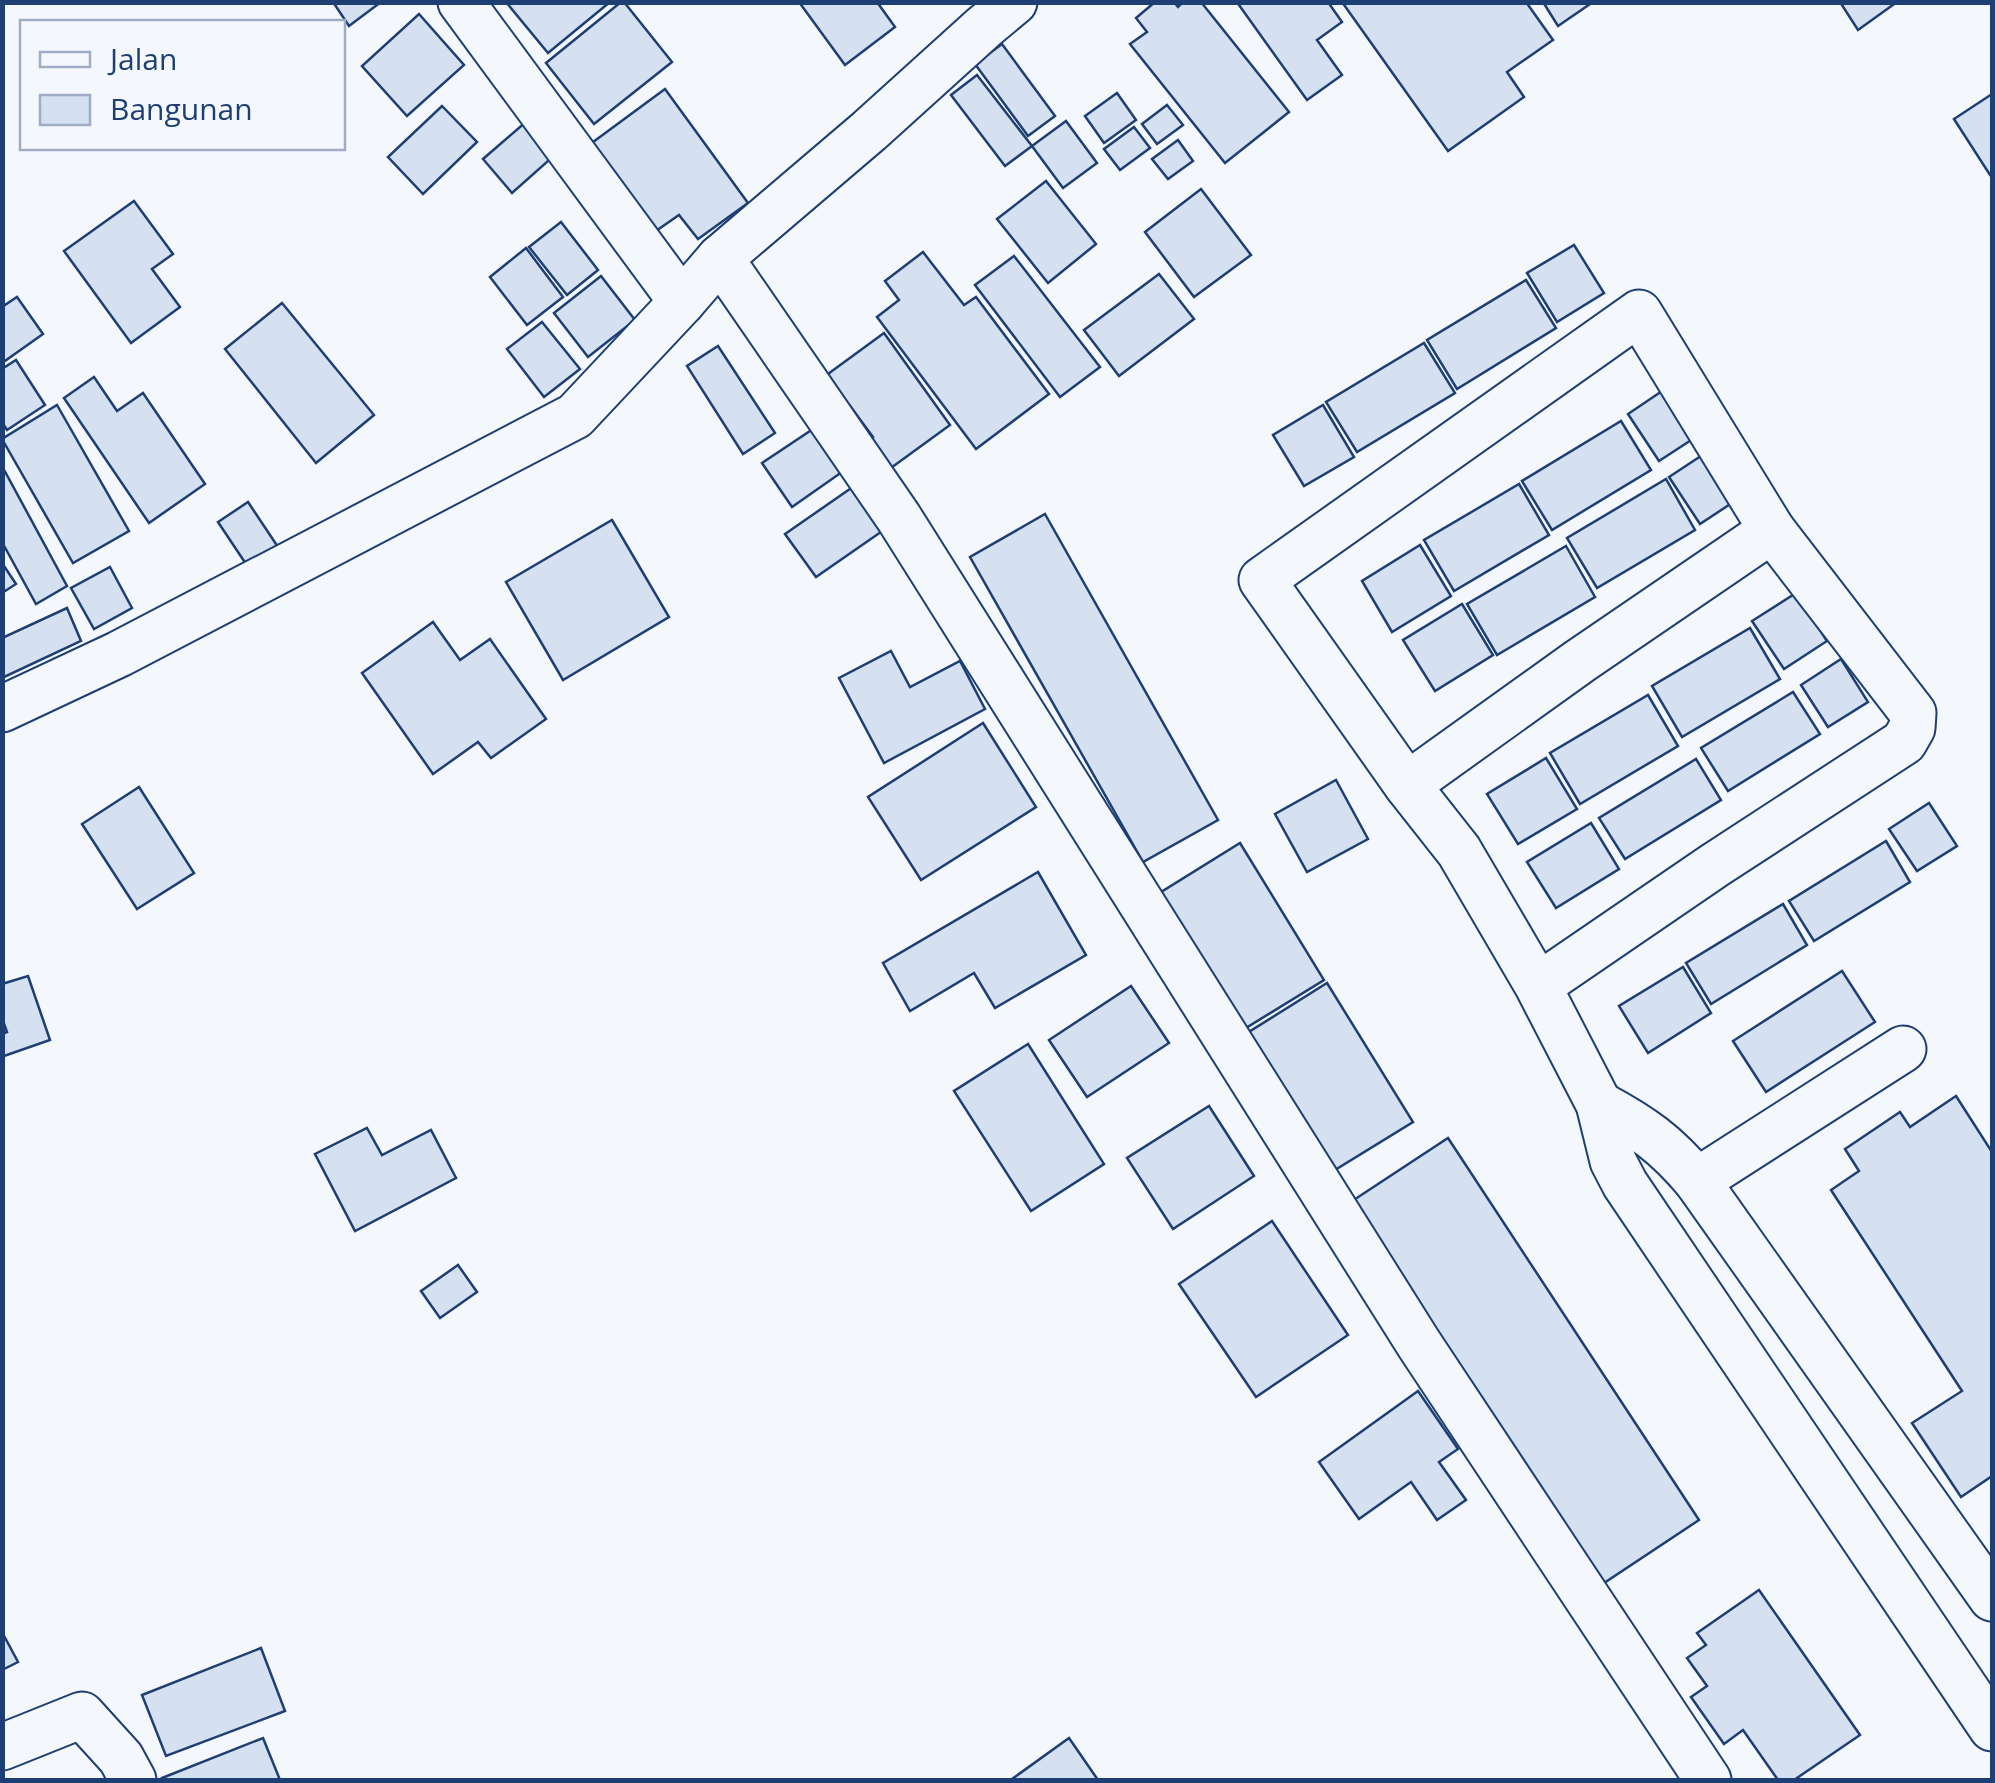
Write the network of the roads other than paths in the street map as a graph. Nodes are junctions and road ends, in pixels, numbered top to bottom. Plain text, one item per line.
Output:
1 (461, 2) edge
2 (988, 10) edge
3 (720, 258) junction
4 (682, 302) junction
5 (1772, 530) junction
6 (2, 709) edge
7 (1407, 785) junction
8 (1538, 986) junction
9 (1902, 1049) dead end
10 (1598, 1104) junction
11 (1698, 1180) junction
12 (1992, 1598) edge
13 (1992, 1728) edge
14 (2, 1747) edge
15 (133, 1780) edge
16 (1708, 1780) edge

1 - 4 street
2 - 3 street
3 - 4 street
3 - 16 street
4 - 6 street
5 - 7 street
5 - 7 street
5 - 8 street
7 - 8 street
8 - 10 street
9 - 11 street
10 - 11 street
10 - 13 street
11 - 12 street
14 - 15 street

